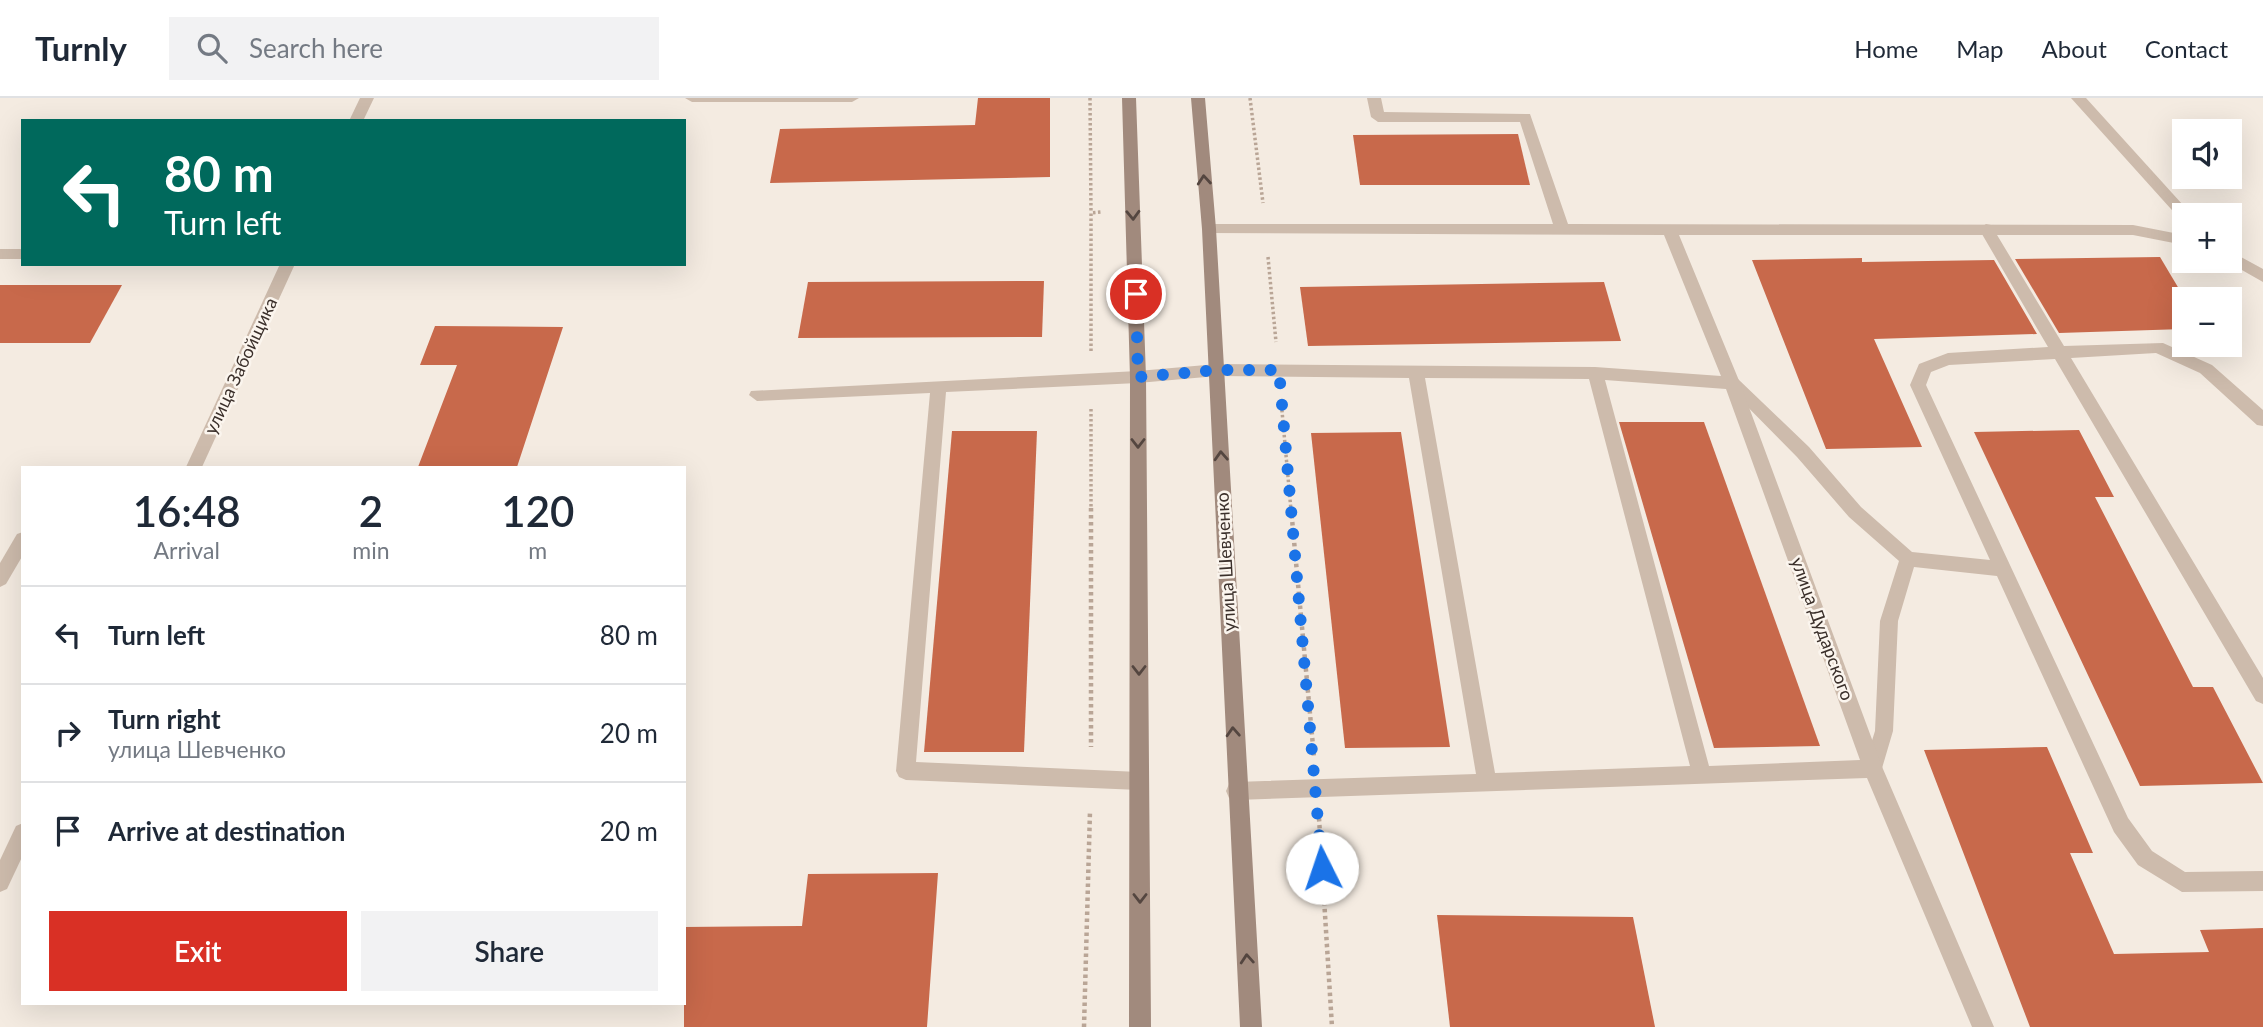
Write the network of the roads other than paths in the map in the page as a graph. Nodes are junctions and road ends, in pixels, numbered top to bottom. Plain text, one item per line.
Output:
1 (367, 98) edge
2 (691, 98) edge
3 (852, 98) edge
4 (1129, 98) edge
5 (1198, 98) edge
6 (1374, 98) edge
7 (2078, 98) edge
8 (357, 119) edge
9 (2174, 203) edge
10 (1209, 229) junction
11 (1562, 229) junction
12 (1669, 229) junction
13 (1986, 229) junction
14 (2172, 238) edge
15 (0, 254) edge
16 (21, 254) edge
17 (2242, 263) edge
18 (287, 266) edge
19 (2263, 276) edge
20 (2059, 351) junction
21 (1217, 370) junction
22 (1416, 371) junction
23 (1595, 373) junction
24 (1138, 377) junction
25 (1732, 383) junction
26 (939, 386) junction
27 (757, 395) dead end
28 (2263, 419) edge
29 (194, 466) edge
30 (21, 542) edge
31 (1908, 559) junction
32 (2003, 569) junction
33 (0, 579) edge
34 (2263, 695) edge
35 (1872, 769) junction
36 (1702, 775) junction
37 (1139, 781) junction
38 (1487, 782) junction
39 (1236, 791) junction
40 (21, 837) edge
41 (2263, 881) edge
42 (0, 882) edge
43 (1140, 1027) edge
44 (1251, 1027) edge
45 (1983, 1027) edge

1 - 8 street
2 - 3 street
4 -> 24 main road
10 -> 5 main road, улица Шевченко
6 - 11 street
7 - 9 street
10 - 11 street
10 - 21 main road, улица Шевченко
11 - 12 street
12 - 13 street
12 - 25 street, улица Дударского
13 - 14 street
13 - 20 street
15 - 16 street
17 - 19 street
18 - 29 street, улица Забойщика
20 - 28 street
20 - 32 street
20 - 34 street
21 - 22 street
21 - 24 street
39 -> 21 main road, улица Шевченко
22 - 23 street
22 - 38 street
23 - 25 street
23 - 36 street
24 - 26 street
24 -> 37 main road
25 - 31 street
25 - 35 street, улица Дударского
26 - 27 street
26 - 37 street
30 - 33 street
31 - 32 street
31 - 35 street
32 - 41 street
35 - 36 street
35 - 45 street, улица Дударского
36 - 38 street
37 -> 43 main road
38 - 39 street
44 -> 39 main road, улица Шевченко
40 - 42 street

